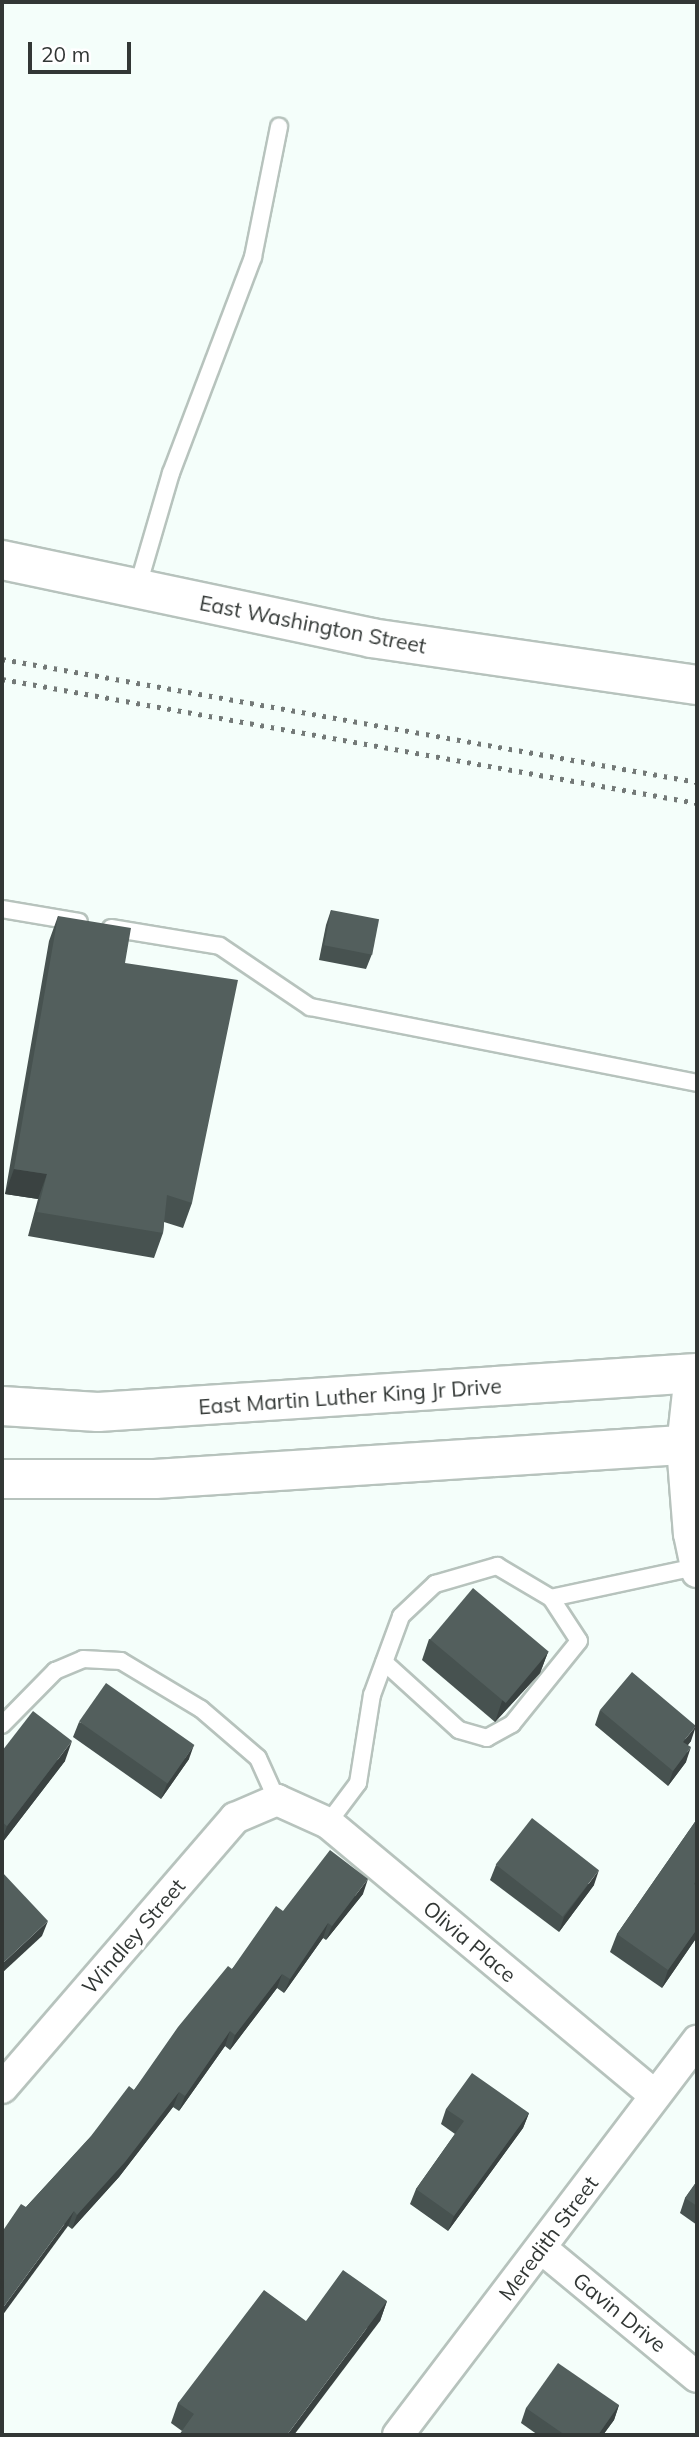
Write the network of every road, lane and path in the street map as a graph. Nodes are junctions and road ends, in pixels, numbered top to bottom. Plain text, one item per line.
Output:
1 (279, 127) dead end
2 (2, 560) edge
3 (137, 589) junction
4 (697, 685) edge
5 (2, 909) edge
6 (697, 1083) edge
7 (695, 1367) edge
8 (2, 1406) edge
9 (690, 1445) edge
10 (2, 1479) edge
11 (696, 1569) edge
12 (551, 1598) junction
13 (384, 1662) junction
14 (2, 1725) edge
15 (277, 1800) junction
16 (328, 1822) junction
17 (697, 2041) edge
18 (2, 2088) edge
19 (655, 2095) junction
20 (541, 2248) junction
21 (697, 2377) edge
22 (398, 2435) edge

1 - 3 lane
2 - 3 main road, East Washington Street
3 - 4 main road, East Washington Street
5 - 6 lane
7 - 8 main road, East Martin Luther King Jr Drive
7 - 9 street
9 - 10 main road
9 - 11 street
11 - 12 lane
12 - 13 lane
12 - 13 lane
13 - 16 lane
14 - 15 lane
15 - 16 street, Olivia Place
15 - 18 street, Windley Street
16 - 19 street, Olivia Place
17 - 19 street, Meredith Street
19 - 20 street, Meredith Street
20 - 21 street, Gavin Drive
20 - 22 street, Meredith Street

